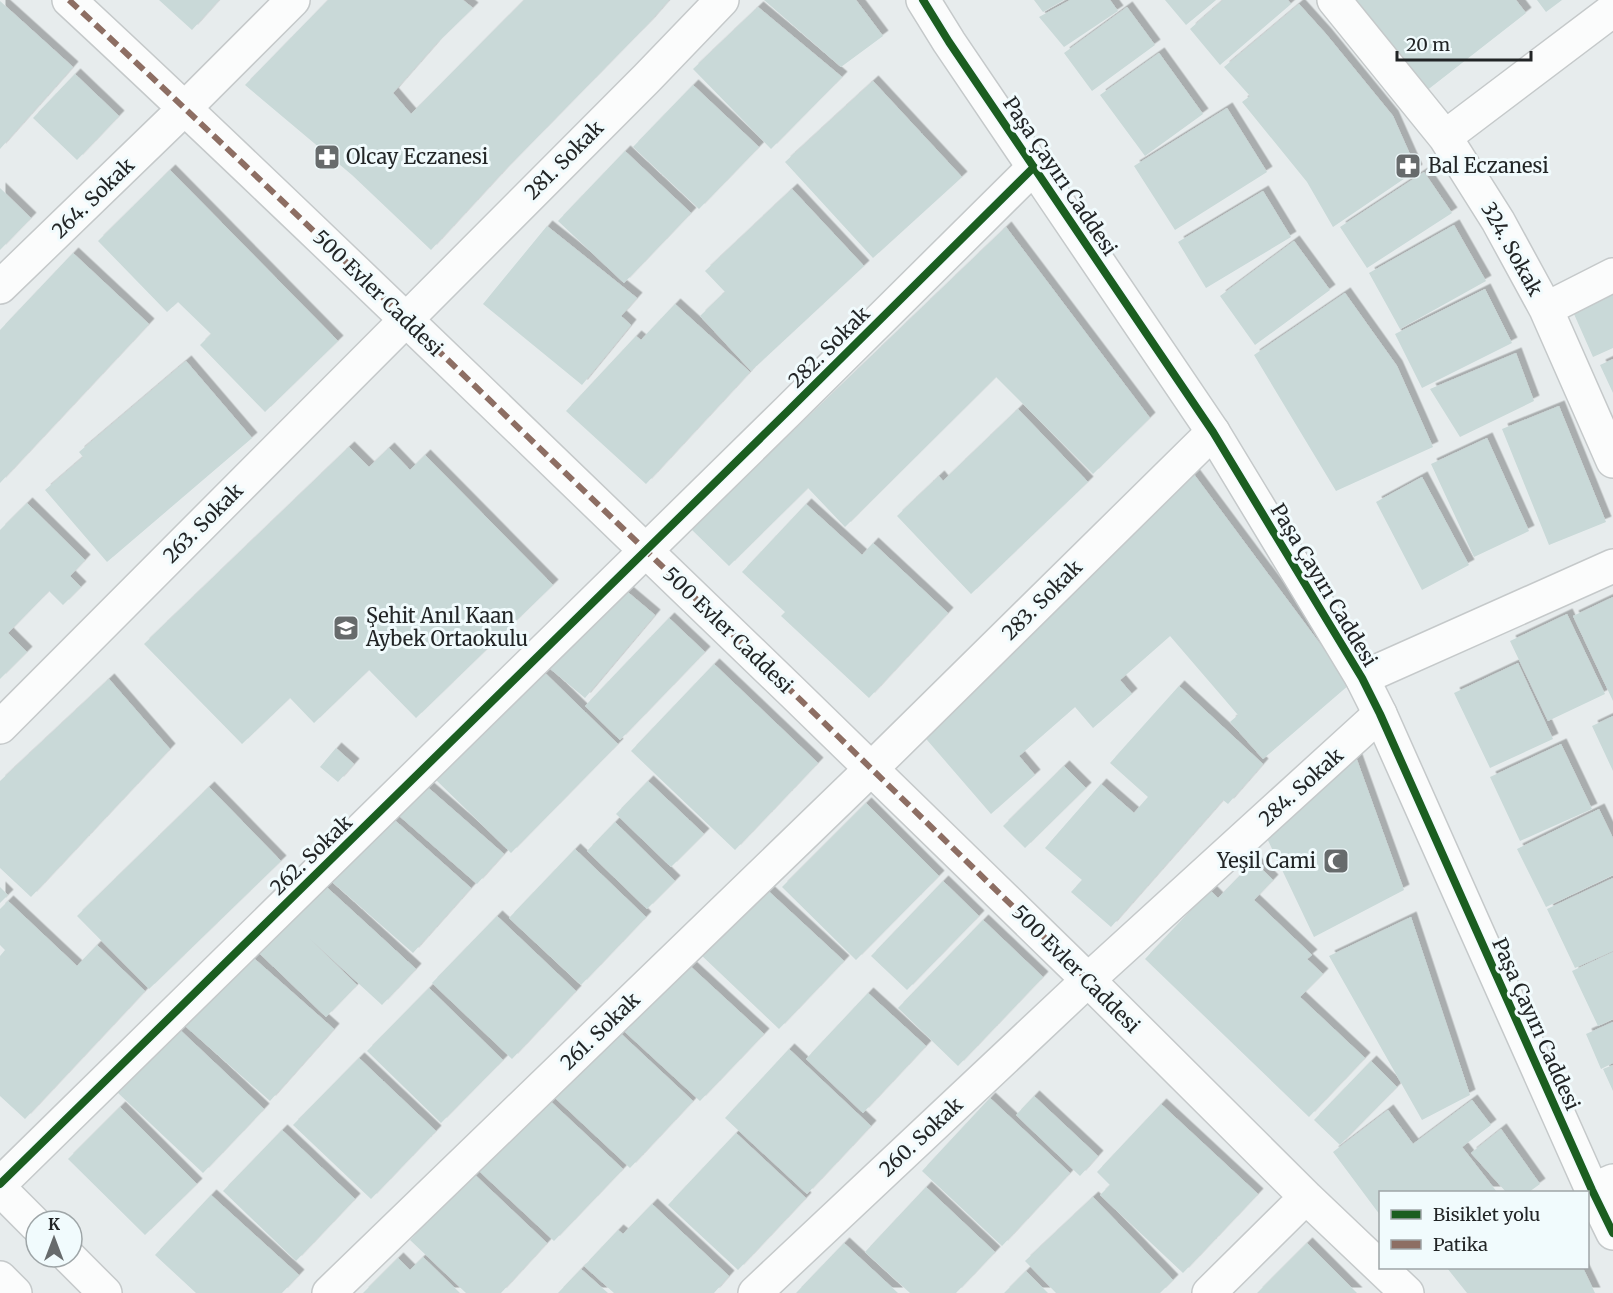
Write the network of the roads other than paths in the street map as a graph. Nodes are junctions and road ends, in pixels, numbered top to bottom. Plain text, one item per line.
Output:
1 (69, 0) edge
2 (293, 0) edge
3 (722, 0) edge
4 (923, 0) edge
5 (1334, 0) edge
6 (1613, 10) edge
7 (185, 108) junction
8 (1446, 137) junction
9 (1034, 167) junction
10 (1613, 275) edge
11 (0, 287) edge
12 (1546, 309) junction
13 (405, 320) junction
14 (1213, 432) junction
15 (1613, 461) edge
16 (646, 550) junction
17 (1613, 566) edge
18 (1362, 678) junction
19 (1380, 714) junction
20 (0, 727) edge
21 (872, 768) junction
22 (1088, 980) junction
23 (0, 1184) edge
24 (1602, 1186) edge
25 (0, 1189) edge
26 (1306, 1197) junction
27 (24, 1212) edge
28 (1613, 1233) edge
29 (1379, 1266) edge
30 (81, 1269) edge
31 (1382, 1269) edge
32 (0, 1278) edge
33 (15, 1293) edge
34 (105, 1293) edge
35 (329, 1293) edge
36 (754, 1293) edge
37 (1209, 1293) edge
38 (1407, 1293) edge

1 - 7 street, 500 Evler Caddesi
2 - 7 street, 264. Sokak
3 - 13 street, 281. Sokak
4 - 9 street, Paşa Çayırı Caddesi
5 - 8 street, 324. Sokak
6 - 8 street
7 - 11 street, 264. Sokak
7 - 13 street, 500 Evler Caddesi
8 - 12 street, 324. Sokak
9 - 14 street, Paşa Çayırı Caddesi
9 - 16 street, 282. Sokak
10 - 12 street
12 - 15 street, 324. Sokak
13 - 16 street, 500 Evler Caddesi
13 - 20 street, 263. Sokak
14 - 18 street, Paşa Çayırı Caddesi
14 - 21 street, 283. Sokak
16 - 21 street, 500 Evler Caddesi
16 - 23 street, 262. Sokak
17 - 18 street
18 - 19 street, Paşa Çayırı Caddesi
19 - 22 street, 284. Sokak
19 - 24 street, Paşa Çayırı Caddesi
21 - 22 street, 500 Evler Caddesi
21 - 35 street, 261. Sokak
22 - 26 street, 500 Evler Caddesi
22 - 36 street, 260. Sokak
24 - 28 street, Paşa Çayırı Caddesi
25 - 27 street
26 - 29 street, 500 Evler Caddesi
26 - 37 street
30 - 34 street
31 - 38 street, 500 Evler Caddesi
32 - 33 street

